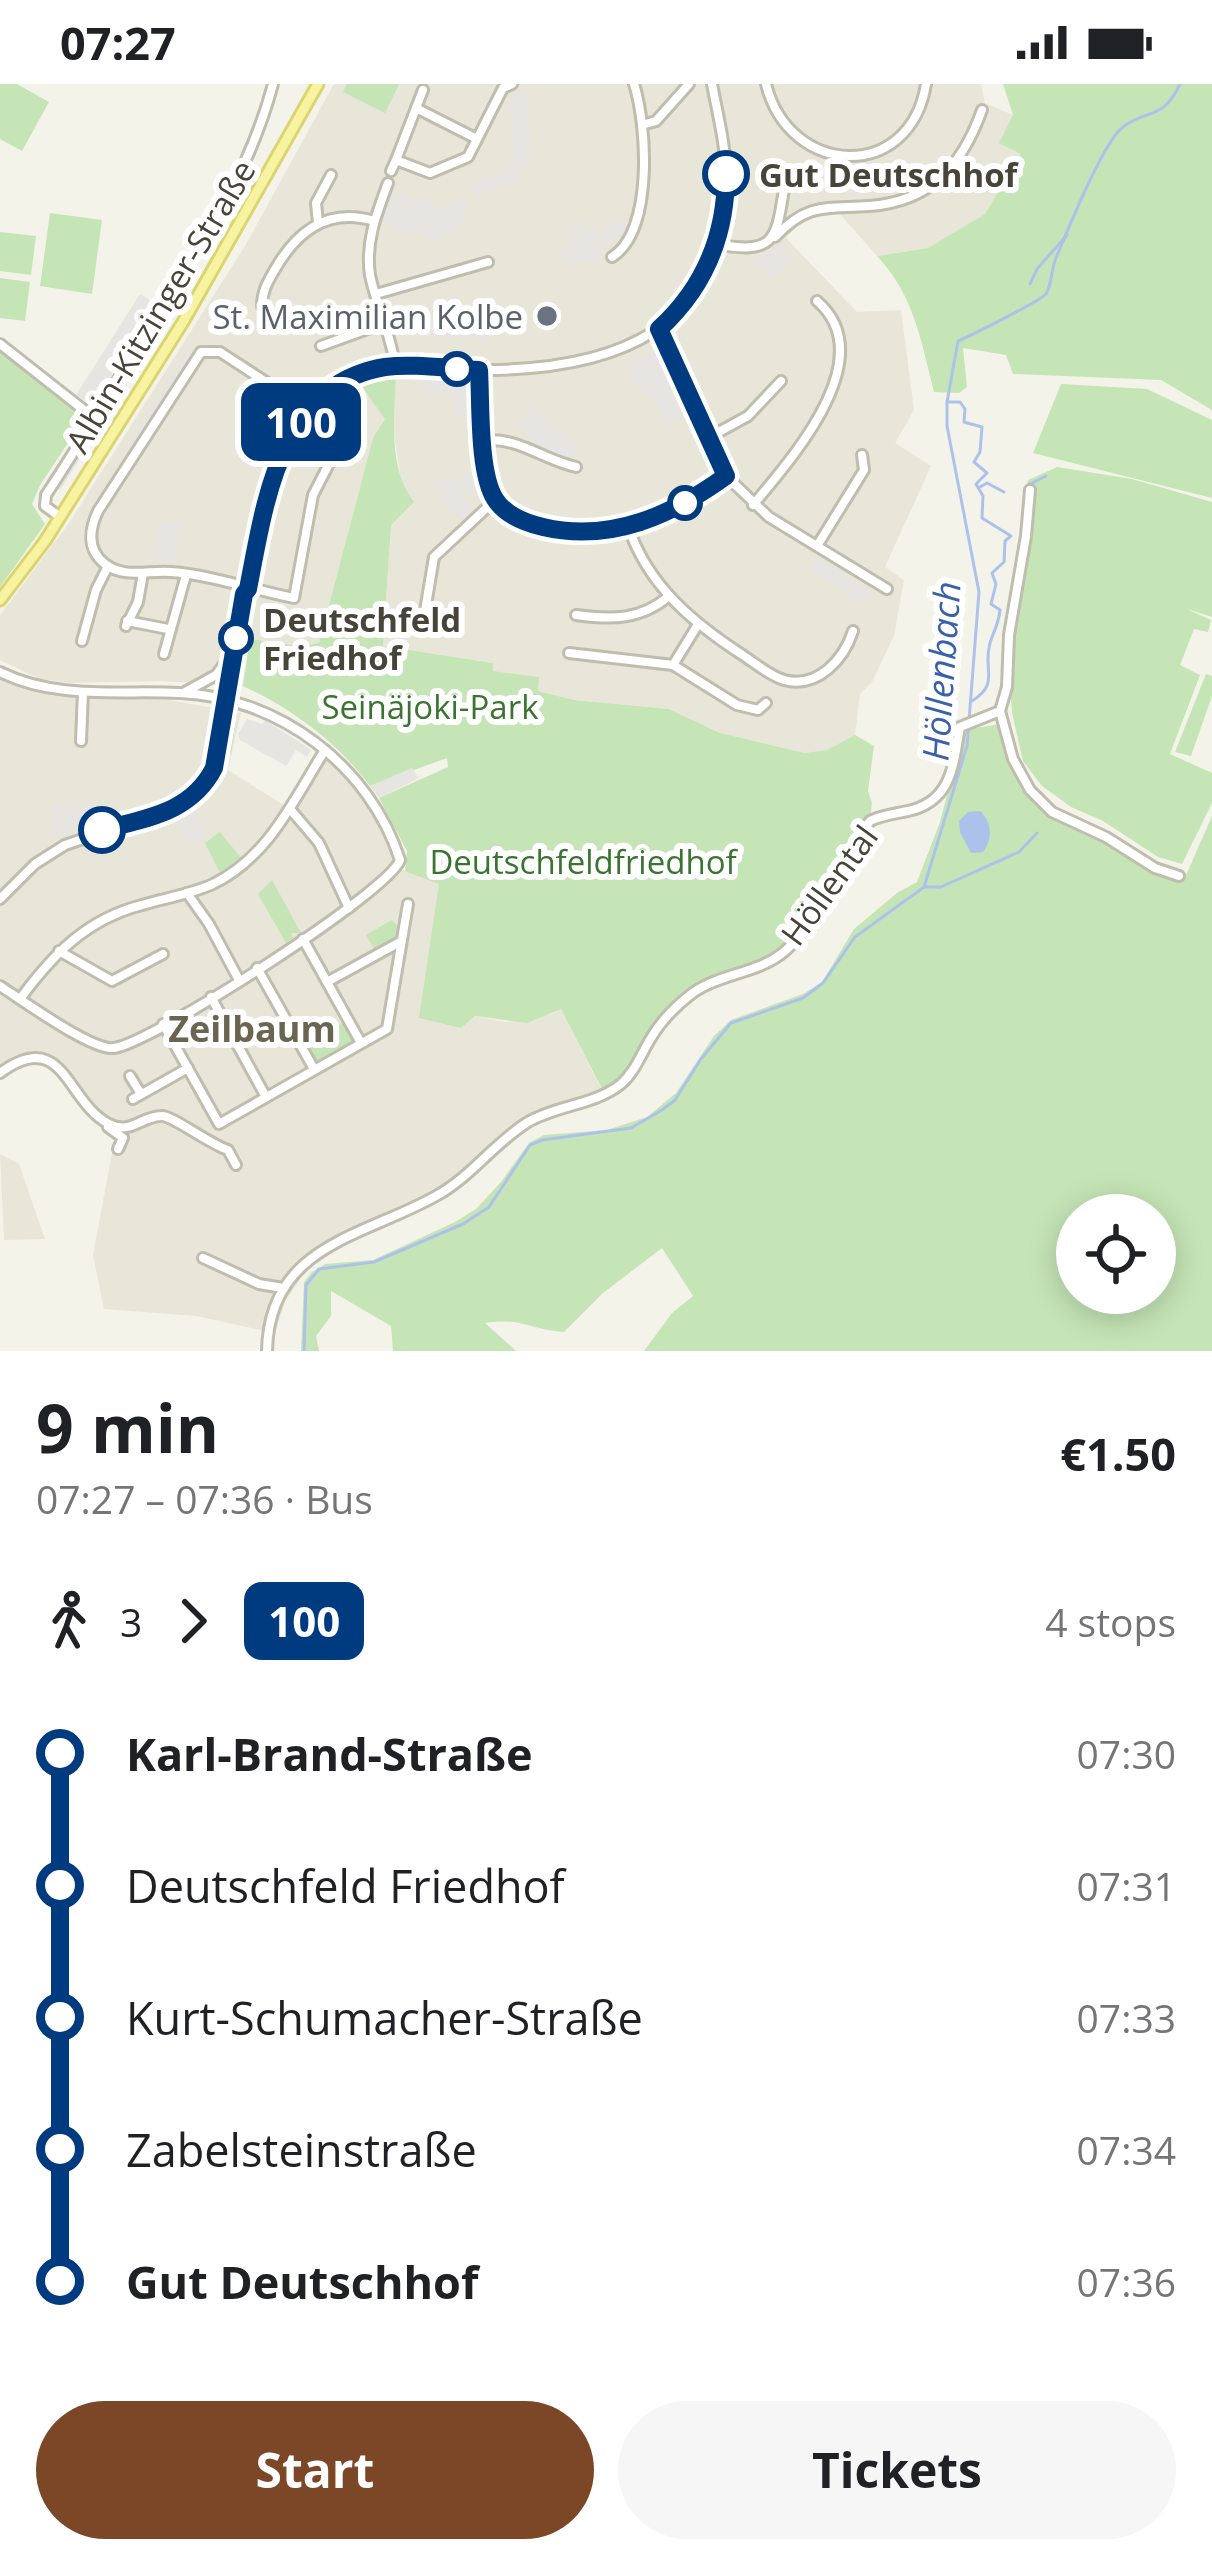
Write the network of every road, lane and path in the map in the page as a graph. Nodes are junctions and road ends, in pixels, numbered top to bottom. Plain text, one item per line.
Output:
1 (273, 84) edge
2 (318, 84) edge
3 (634, 84) edge
4 (689, 84) edge
5 (712, 84) edge
6 (766, 84) edge
7 (926, 84) edge
8 (512, 85) edge
9 (422, 90) dead end
10 (416, 108) junction
11 (982, 110) dead end
12 (642, 125) junction
13 (477, 139) junction
14 (396, 160) junction
15 (391, 171) dead end
16 (331, 175) dead end
17 (388, 183) dead end
18 (785, 183) dead end
19 (374, 221) junction
20 (318, 223) junction
21 (775, 237) junction
22 (716, 244) junction
23 (612, 257) dead end
24 (488, 262) dead end
25 (376, 294) junction
26 (817, 301) dead end
27 (262, 306) dead end
28 (387, 322) junction
29 (659, 329) junction
30 (0, 344) edge
31 (321, 346) dead end
32 (395, 366) junction
33 (479, 370) junction
34 (781, 381) dead end
35 (309, 410) junction
36 (94, 418) junction
37 (706, 440) junction
38 (484, 441) junction
39 (862, 455) dead end
40 (332, 460) dead end
41 (576, 467) dead end
42 (726, 476) junction
43 (1030, 490) dead end
44 (495, 500) junction
45 (753, 505) junction
46 (60, 517) junction
47 (628, 526) junction
48 (817, 546) junction
49 (108, 566) junction
50 (143, 573) junction
51 (186, 574) junction
52 (248, 589) junction
53 (887, 589) dead end
54 (669, 596) junction
55 (0, 600) edge
56 (425, 611) dead end
57 (576, 615) dead end
58 (697, 626) junction
59 (169, 629) junction
60 (854, 631) dead end
61 (82, 641) dead end
62 (235, 646) junction
63 (569, 653) dead end
64 (164, 654) dead end
65 (673, 665) junction
66 (0, 671) edge
67 (83, 692) junction
68 (184, 693) junction
69 (229, 701) junction
70 (766, 703) dead end
71 (1000, 711) junction
72 (81, 741) dead end
73 (325, 750) junction
74 (290, 809) junction
75 (1179, 876) dead end
76 (187, 893) junction
77 (0, 899) edge
78 (408, 904) dead end
79 (349, 908) junction
80 (303, 939) junction
81 (401, 941) junction
82 (59, 951) junction
83 (163, 954) dead end
84 (257, 968) junction
85 (238, 980) junction
86 (327, 982) junction
87 (0, 986) edge
88 (211, 997) junction
89 (20, 999) junction
90 (163, 1024) junction
91 (361, 1043) junction
92 (188, 1068) junction
93 (314, 1069) junction
94 (0, 1073) edge
95 (130, 1076) dead end
96 (266, 1096) junction
97 (104, 1121) junction
98 (118, 1149) dead end
99 (236, 1166) dead end
100 (203, 1258) dead end
101 (284, 1288) junction
102 (267, 1351) edge

1 - 36 street, Albin-Kitzinger-Straße
2 - 46 main road
3 - 12 street
4 - 12 street
5 - 22 street
6 - 7 street
8 - 13 street
9 - 10 street
10 - 13 street
10 - 14 street
11 - 21 street
12 - 23 street
13 - 14 street
14 - 15 street
16 - 20 street
17 - 19 street
18 - 21 street
19 - 20 street
19 - 25 street
20 - 27 street
21 - 22 street
22 - 29 street
24 - 25 street
25 - 28 street
26 - 45 street
28 - 31 street
28 - 32 street
29 - 33 street
29 - 37 street
30 - 36 street
32 - 33 street
32 - 35 street
33 - 38 street
34 - 37 street
35 - 49 street
35 - 52 street
36 - 46 street, Albin-Kitzinger-Straße
37 - 42 street
38 - 41 street
38 - 44 street
39 - 48 street
40 - 52 street
42 - 45 street
42 - 47 street
43 - 71 street
44 - 47 street
44 - 56 street
45 - 48 street
46 - 55 main road
47 - 54 street
48 - 53 street
49 - 50 street
49 - 61 street
50 - 51 street
50 - 59 street
51 - 52 street
51 - 59 street
52 - 62 street
52 - 69 street
54 - 57 street
54 - 58 street
58 - 60 street
58 - 65 street
59 - 64 street
62 - 68 street
62 - 69 street
63 - 65 street
65 - 70 street
66 - 67 street
67 - 68 street
67 - 72 street
68 - 69 street
69 - 73 street
69 - 77 street
71 - 75 street
71 - 101 street, Höllental
73 - 74 street
73 - 79 street
74 - 76 street
74 - 79 street
76 - 82 street
76 - 85 street
78 - 81 street
79 - 80 street
80 - 84 street
80 - 86 street
81 - 86 street
81 - 91 street
82 - 83 street
82 - 89 street
84 - 85 street
84 - 93 street
85 - 88 street
86 - 91 street
87 - 89 street
88 - 90 street
88 - 96 street
89 - 90 street
90 - 92 street
91 - 93 street
92 - 95 street
92 - 96 street
93 - 96 street
94 - 97 street
97 - 98 street
97 - 99 street
100 - 101 street
101 - 102 street

